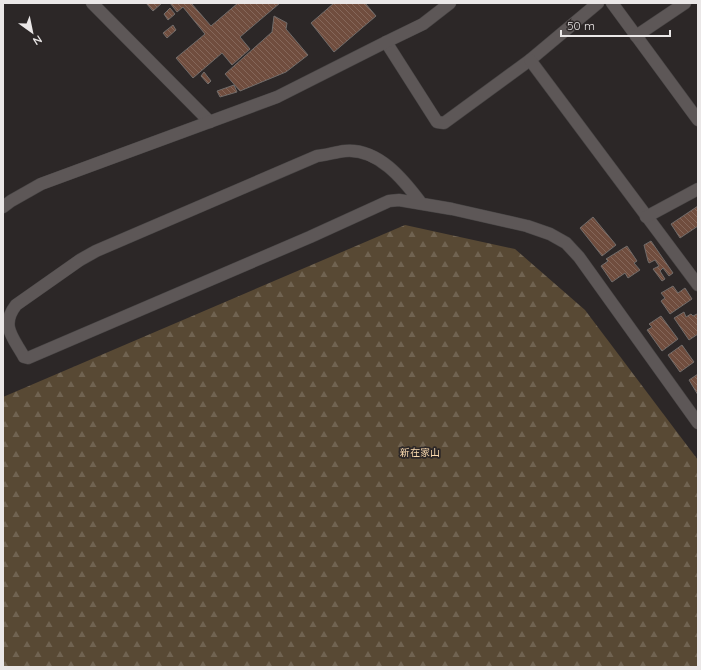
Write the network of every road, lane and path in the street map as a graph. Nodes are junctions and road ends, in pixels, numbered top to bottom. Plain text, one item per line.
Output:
1 (92, 3) edge
2 (450, 3) edge
3 (598, 3) edge
4 (612, 3) edge
5 (686, 3) edge
6 (636, 36) junction
7 (386, 42) junction
8 (530, 60) junction
9 (698, 120) edge
10 (210, 122) junction
11 (698, 189) edge
12 (421, 203) junction
13 (3, 207) edge
14 (646, 217) junction
15 (698, 285) edge
16 (698, 423) edge

1 - 10 street
2 - 7 street
3 - 8 street
4 - 6 street
5 - 6 street
6 - 9 street
7 - 8 street
7 - 10 street
8 - 14 street
10 - 13 street
11 - 14 street
12 - 12 street
12 - 16 street
14 - 15 street

